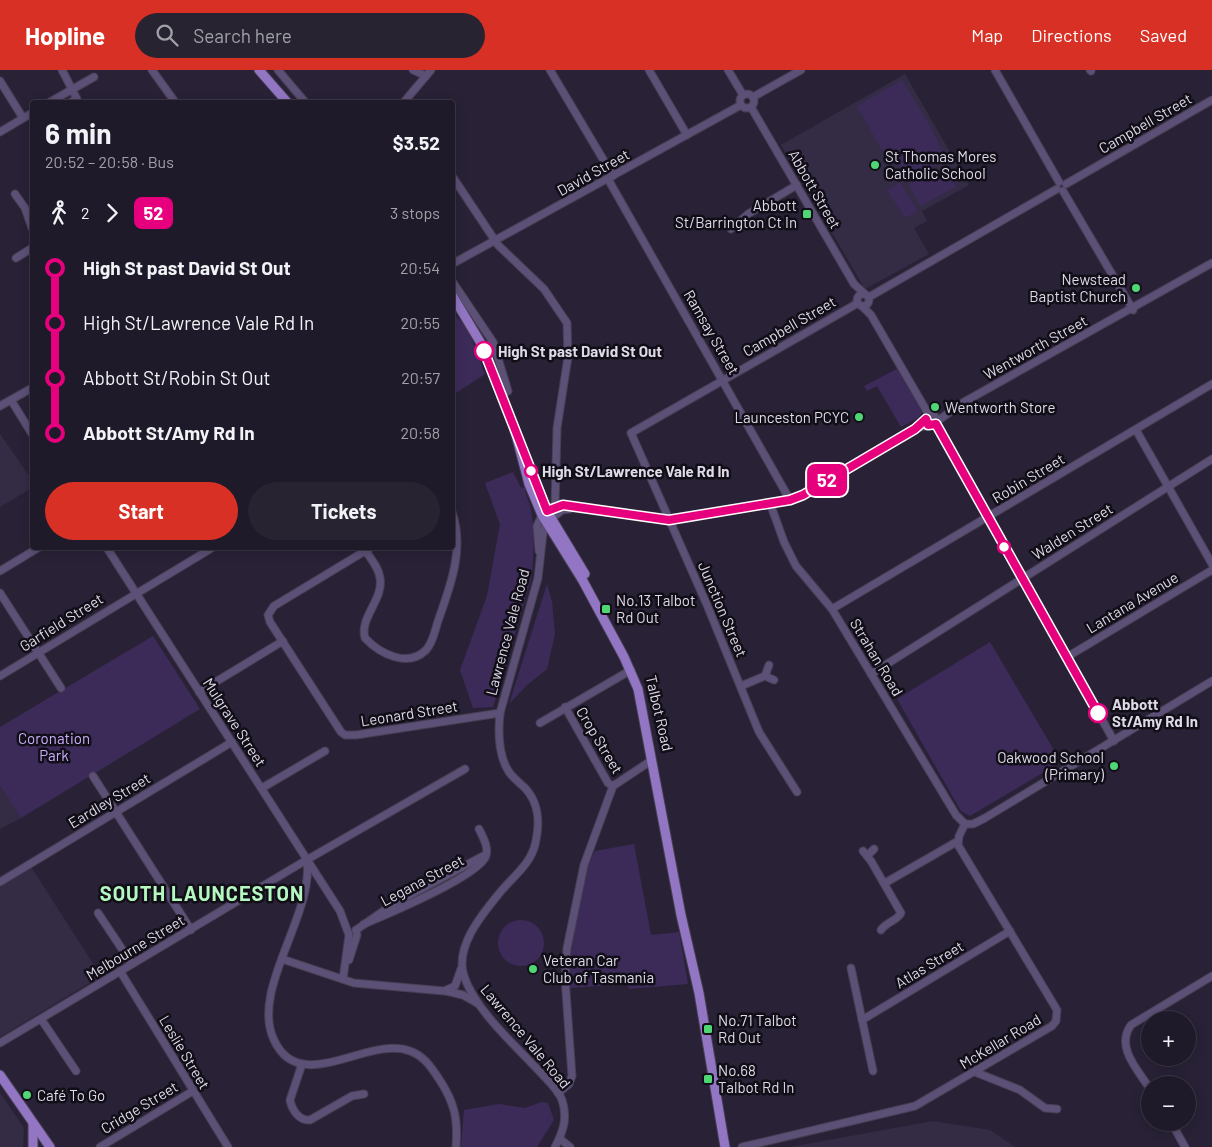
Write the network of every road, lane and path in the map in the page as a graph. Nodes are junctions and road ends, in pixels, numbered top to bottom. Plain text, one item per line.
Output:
1 (62, 70) edge
2 (152, 70) edge
3 (259, 70) edge
4 (278, 70) edge
5 (413, 70) edge
6 (431, 70) edge
7 (550, 70) edge
8 (649, 70) edge
9 (728, 70) edge
10 (801, 70) edge
11 (994, 70) edge
12 (426, 76) junction
13 (94, 77) dead end
14 (0, 81) edge
15 (74, 88) junction
16 (743, 95) junction
17 (753, 97) junction
18 (53, 100) edge
19 (75, 100) edge
20 (174, 100) edge
21 (285, 100) edge
22 (303, 100) edge
23 (406, 100) edge
24 (1212, 100) edge
25 (741, 105) junction
26 (751, 107) junction
27 (30, 114) edge
28 (23, 118) junction
29 (0, 132) edge
30 (687, 135) junction
31 (610, 178) junction
32 (455, 180) edge
33 (797, 185) junction
34 (1062, 186) junction
35 (15, 194) dead end
36 (30, 222) edge
37 (732, 229) dead end
38 (496, 241) junction
39 (30, 249) edge
40 (16, 258) dead end
41 (1212, 263) edge
42 (455, 264) edge
43 (854, 284) junction
44 (455, 285) edge
45 (455, 298) edge
46 (867, 298) junction
47 (859, 302) junction
48 (1133, 310) junction
49 (872, 315) junction
50 (502, 370) junction
51 (493, 374) junction
52 (724, 380) junction
53 (1212, 384) edge
54 (30, 389) edge
55 (501, 394) junction
56 (11, 400) junction
57 (0, 406) edge
58 (931, 421) junction
59 (1136, 430) junction
60 (30, 431) edge
61 (631, 433) joint
62 (1212, 459) edge
63 (1169, 487) junction
64 (790, 500) junction
65 (770, 503) junction
66 (575, 508) junction
67 (548, 515) junction
68 (988, 518) junction
69 (669, 520) junction
70 (455, 522) edge
71 (35, 550) edge
72 (108, 550) edge
73 (209, 550) edge
74 (366, 550) edge
75 (368, 550) edge
76 (1212, 564) edge
77 (1212, 570) edge
78 (0, 571) edge
79 (1022, 578) junction
80 (136, 593) junction
81 (0, 594) edge
82 (832, 609) junction
83 (283, 641) junction
84 (38, 653) junction
85 (1067, 658) junction
86 (769, 665) dead end
87 (630, 670) junction
88 (871, 674) junction
89 (0, 676) edge
90 (765, 676) junction
91 (774, 680) dead end
92 (1212, 681) edge
93 (741, 686) junction
94 (60, 688) dead end
95 (199, 692) junction
96 (565, 707) junction
97 (500, 713) junction
98 (540, 723) dead end
99 (1114, 741) junction
100 (232, 742) junction
101 (325, 751) dead end
102 (652, 760) junction
103 (465, 769) dead end
104 (92, 776) dead end
105 (613, 786) junction
106 (262, 788) junction
107 (797, 792) dead end
108 (114, 812) junction
109 (965, 824) junction
110 (479, 829) dead end
111 (958, 841) junction
112 (874, 849) dead end
113 (307, 860) junction
114 (0, 882) edge
115 (885, 883) junction
116 (98, 913) dead end
117 (881, 926) dead end
118 (190, 930) junction
119 (352, 931) junction
120 (1010, 931) junction
121 (687, 939) junction
122 (282, 959) junction
123 (462, 962) junction
124 (132, 964) junction
125 (851, 968) dead end
126 (120, 971) junction
127 (1212, 976) edge
128 (343, 979) junction
129 (444, 991) junction
130 (483, 1008) junction
131 (41, 1019) junction
132 (862, 1020) junction
133 (0, 1043) edge
134 (302, 1064) junction
135 (76, 1071) dead end
136 (873, 1071) dead end
137 (975, 1072) junction
138 (0, 1075) edge
139 (1142, 1076) edge
140 (193, 1091) junction
141 (558, 1093) junction
142 (364, 1094) dead end
143 (1057, 1109) dead end
144 (33, 1124) junction
145 (1176, 1131) edge
146 (560, 1139) junction
147 (33, 1147) edge
148 (50, 1147) edge
149 (100, 1147) edge
150 (228, 1147) edge
151 (456, 1147) edge
152 (555, 1147) edge
153 (570, 1147) edge
154 (725, 1147) edge
155 (742, 1147) edge
156 (1186, 1147) edge

1 - 15 street
2 - 20 street
3 - 21 main road
4 - 22 street
5 - 12 street
6 - 12 street
7 - 31 street, Ramsay Street
8 - 30 street
9 - 16 street
10 - 17 street
11 - 34 street
12 - 23 street
13 - 15 street
14 - 28 street
15 - 18 street
15 - 19 street
16 - 17 street
16 - 25 street
17 - 26 street
24 - 34 street, Campbell Street
25 - 26 street
25 - 30 street, David Street
26 - 33 street, Abbott Street
27 - 28 street
28 - 29 street
30 - 31 street, David Street
31 - 38 street, David Street
31 - 52 street, Ramsay Street
32 - 38 street, Lawrence Vale Road
33 - 37 street
33 - 43 street, Abbott Street
34 - 46 street, Campbell Street
34 - 48 street
35 - 36 street
38 - 42 street, David Street
38 - 67 street, Lawrence Vale Road
39 - 40 street
41 - 48 street, Wentworth Street
43 - 46 street, Abbott Street
43 - 47 street, Abbott Street
44 - 50 street
45 - 51 main road
46 - 47 street
46 - 47 street
46 - 49 street
47 - 49 street
47 - 52 street, Campbell Street
48 - 58 street, Wentworth Street
49 - 58 street
50 - 51 street
50 - 55 street
51 - 55 main road
52 - 61 street, Campbell Street
52 - 64 street, Ramsay Street
53 - 59 street, Robin Street
54 - 56 street
55 - 67 main road
56 - 57 street
56 - 60 street
58 - 64 street, Wentworth Street
58 - 68 street
59 - 63 street
59 - 68 street, Robin Street
61 - 69 street, Junction Street
62 - 63 street, Walden Street
63 - 76 street
63 - 79 street, Walden Street
64 - 65 street, Wentworth Street
65 - 69 street, Wentworth Street
65 - 82 street, Strahan Road
66 - 67 street
66 - 67 street, Wentworth Street
66 - 69 street, Wentworth Street
67 - 87 main road, Talbot Road
67 - 97 street, Lawrence Vale Road
67 - 121 main road, Talbot Road
68 - 79 street
68 - 82 street, Robin Street
69 - 93 street, Junction Street
70 - 75 street
71 - 78 street
72 - 80 street, Mulgrave Street
73 - 80 street, Garfield Street
74 - 83 street
77 - 85 street, Lantana Avenue
79 - 85 street
79 - 88 street, Walden Street
80 - 84 street, Garfield Street
80 - 95 street, Mulgrave Street
81 - 84 street
82 - 88 street, Strahan Road
83 - 95 street
83 - 97 street, Leonard Street
84 - 89 street, Garfield Street
84 - 94 street
85 - 99 street
86 - 90 street
87 - 96 street
87 - 102 main road, Talbot Road
88 - 109 street, Strahan Road
90 - 91 street
90 - 93 street
92 - 99 street
93 - 107 street, Junction Street
95 - 100 street, Mulgrave Street
96 - 98 street
96 - 105 street, Crop Street
97 - 123 street, Lawrence Vale Road
99 - 109 street
100 - 106 street, Mulgrave Street
100 - 108 street, Eardley Street
101 - 106 street
102 - 105 street
102 - 121 main road, Talbot Road
103 - 113 street, Melbourne Street
104 - 108 street
105 - 141 street
106 - 113 street, Mulgrave Street
108 - 114 street, Eardley Street
108 - 118 street
109 - 111 street
110 - 119 street, Legana Street
111 - 115 street
111 - 120 street, McKellar Road
112 - 115 street
113 - 118 street, Melbourne Street
113 - 119 street, Mulgrave Street
113 - 122 street
115 - 117 street
116 - 124 street
118 - 124 street, Melbourne Street
119 - 128 street
120 - 132 street, Atlas Street
120 - 137 street, McKellar Road
121 - 154 main road, Talbot Road
122 - 128 street
122 - 134 street
123 - 129 street
123 - 130 street, Lawrence Vale Road
124 - 126 street, Melbourne Street
125 - 132 street
126 - 131 street, Melbourne Street
126 - 140 street, Leslie Street
127 - 139 street
128 - 129 street
129 - 130 street
130 - 141 street, Lawrence Vale Road
131 - 133 street, Melbourne Street
131 - 135 street
132 - 136 street
134 - 142 street
134 - 151 street
137 - 143 street
137 - 155 street, McKellar Road
138 - 144 main road
140 - 149 street, Cridge Street
140 - 150 street, Leslie Street
141 - 146 street, Lawrence Vale Road
144 - 147 main road
144 - 148 main road
145 - 156 street
146 - 152 street, Lawrence Vale Road
146 - 153 street

